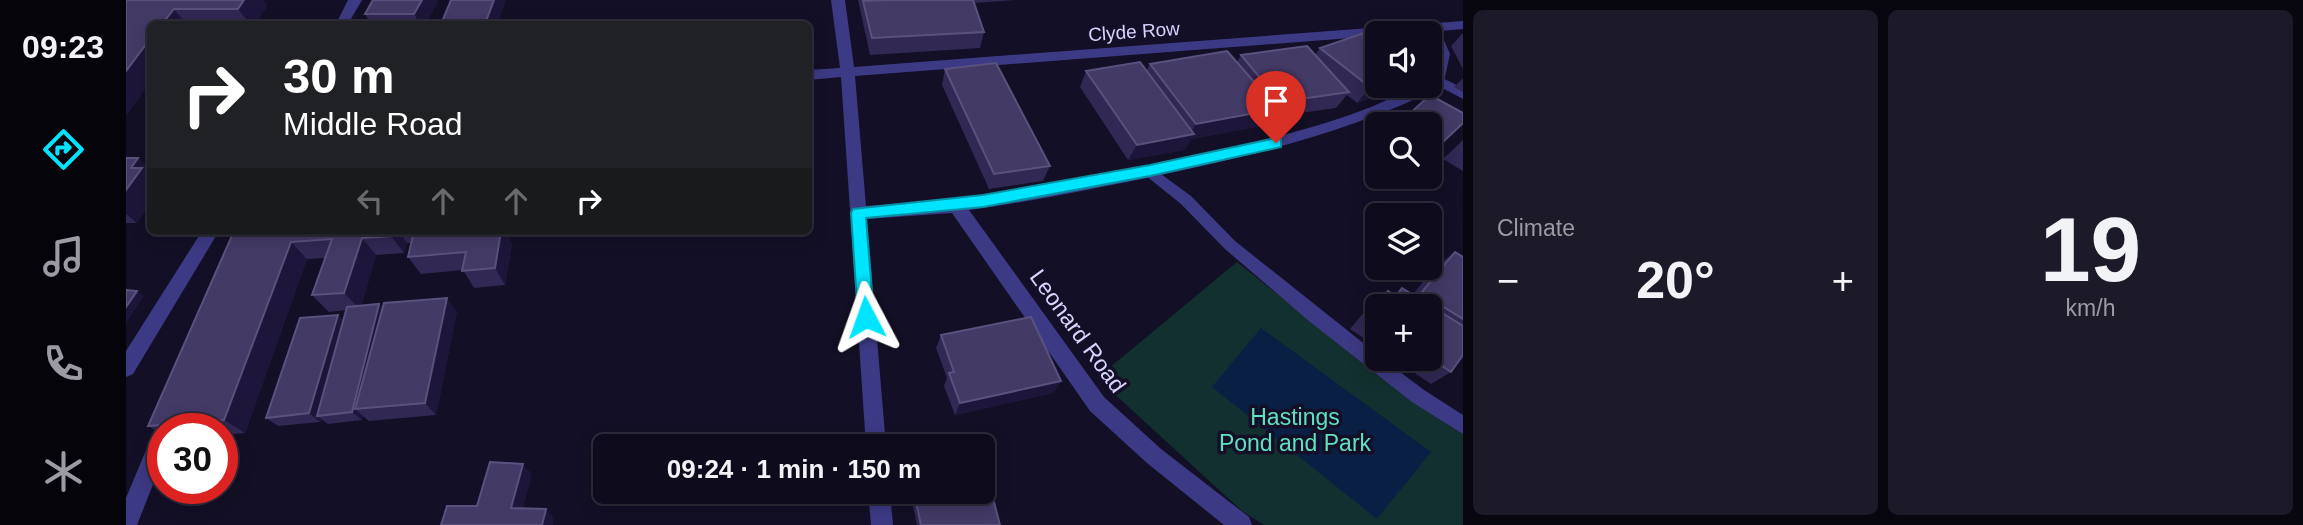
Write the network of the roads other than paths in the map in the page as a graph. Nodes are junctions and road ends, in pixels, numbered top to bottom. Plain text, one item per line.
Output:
1 (355, 0) edge
2 (838, 0) edge
3 (344, 21) edge
4 (1463, 25) edge
5 (1442, 27) edge
6 (1365, 33) edge
7 (1442, 44) edge
8 (1442, 70) edge
9 (848, 72) junction
10 (812, 75) edge
11 (1442, 82) edge
12 (1463, 94) edge
13 (1410, 98) edge
14 (1150, 171) junction
15 (956, 205) junction
16 (858, 213) junction
17 (209, 235) edge
18 (126, 368) edge
19 (1463, 425) edge
20 (875, 434) edge
21 (147, 471) edge
22 (880, 504) edge
23 (126, 524) edge
24 (881, 525) edge
25 (1241, 525) edge

1 - 3 street
2 - 9 street
4 - 5 street, Clyde Row
6 - 9 street, Clyde Row
7 - 8 street
9 - 10 street, Clyde Row
9 - 16 street
11 - 12 lane
13 - 14 street
14 - 15 street
14 - 19 lane
15 - 16 street
15 - 25 street, Leonard Road
16 - 20 street
17 - 18 street
21 - 23 street
22 - 24 street

